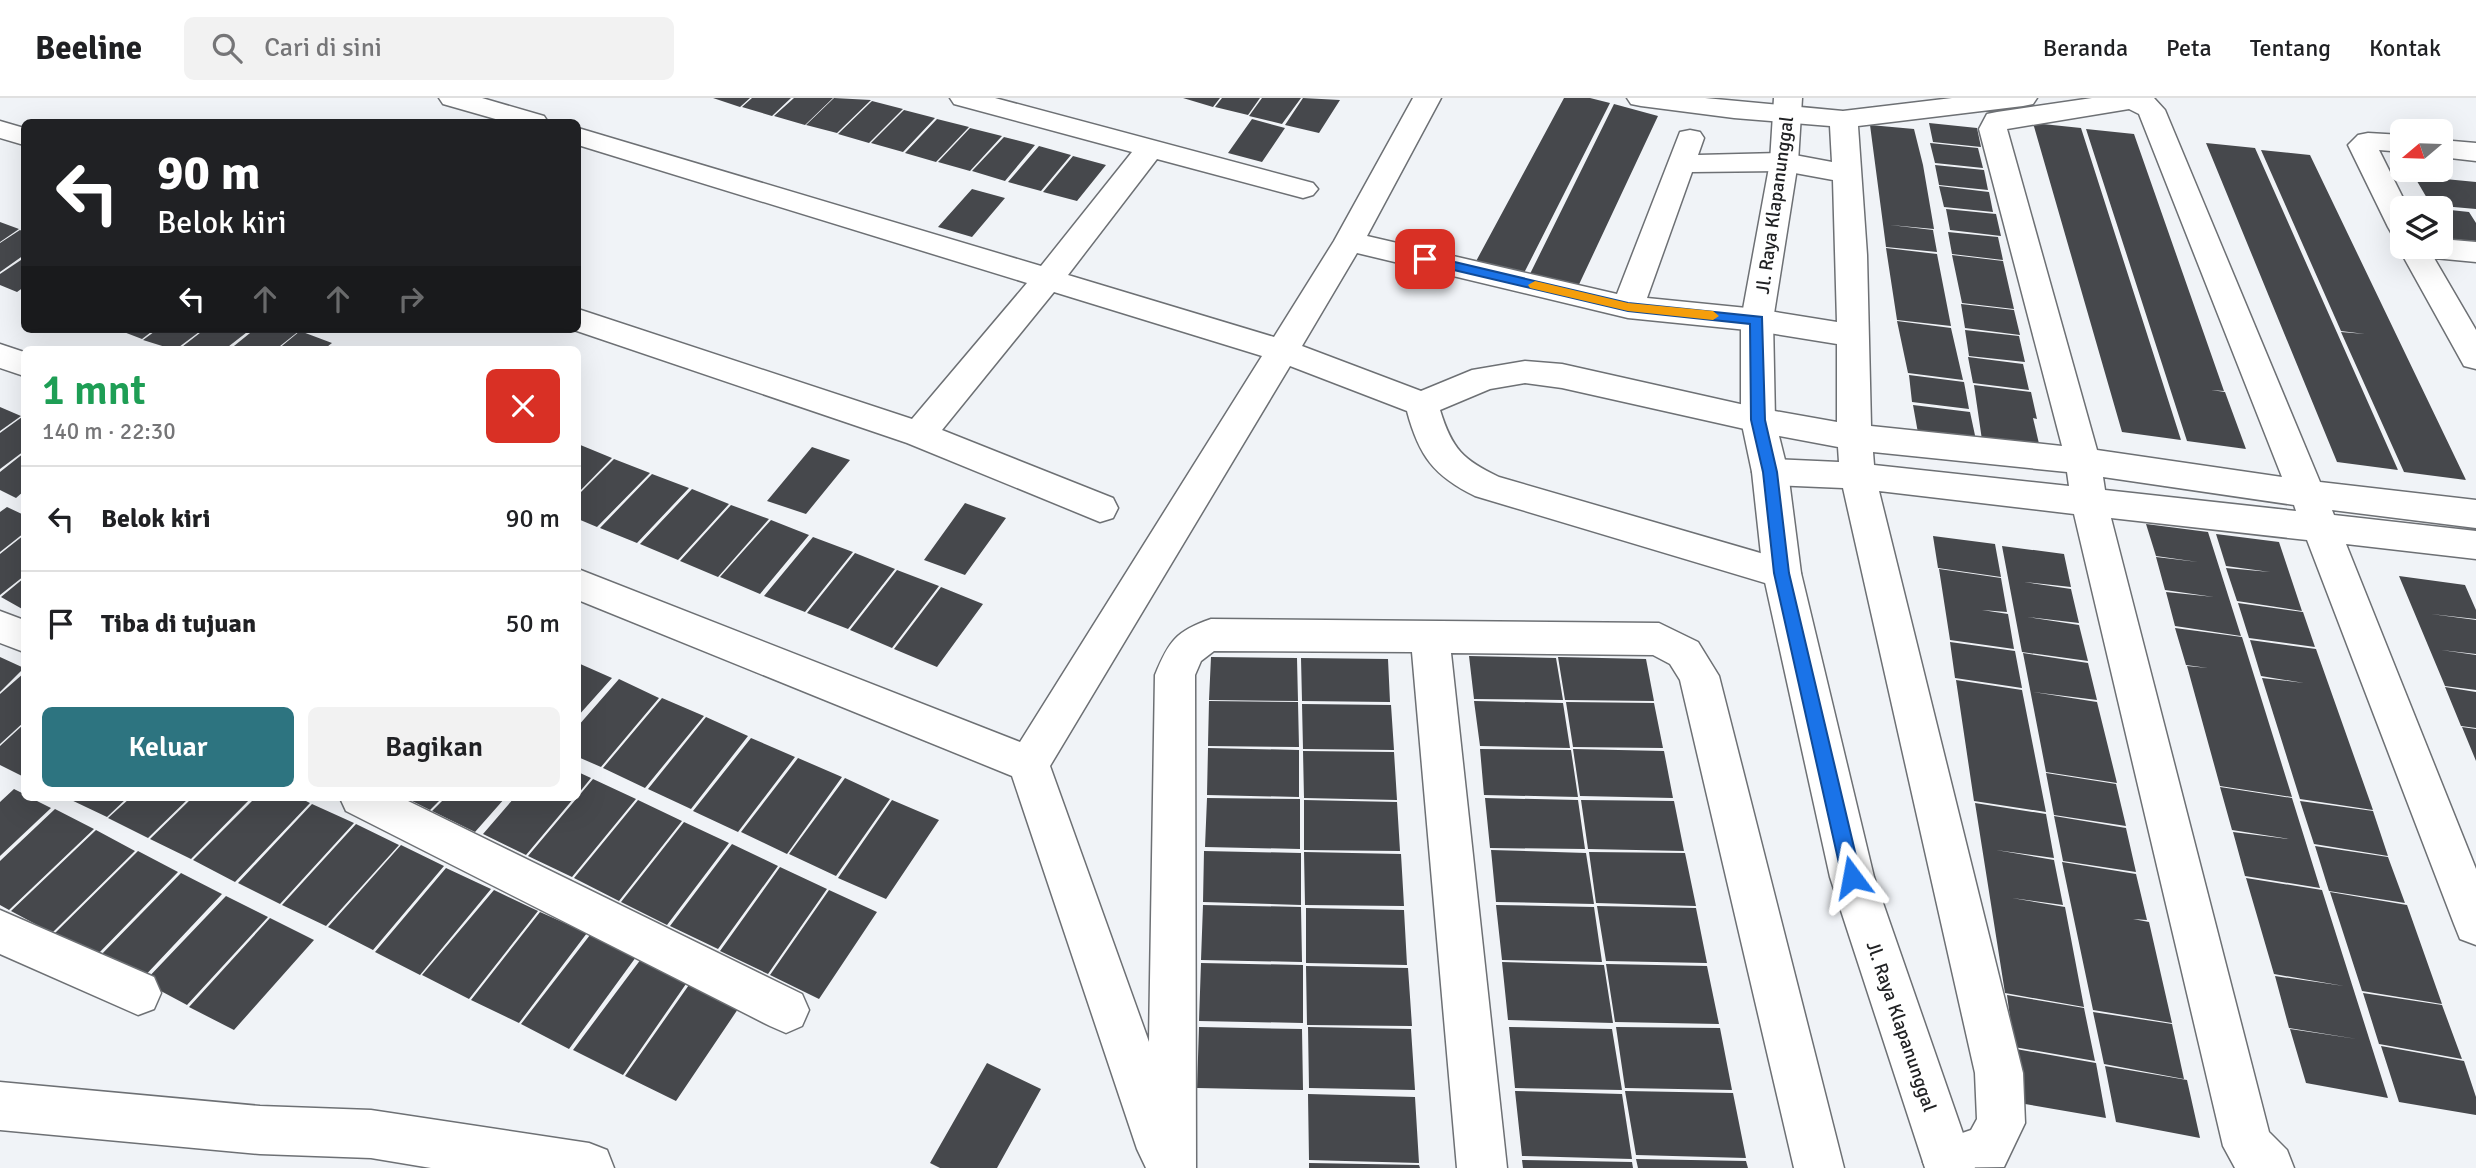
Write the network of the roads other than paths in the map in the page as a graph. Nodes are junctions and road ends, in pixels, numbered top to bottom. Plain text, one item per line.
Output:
1 (453, 98) edge
2 (964, 98) edge
3 (1427, 98) edge
4 (1641, 98) edge
5 (2023, 98) edge
6 (1788, 106) edge
7 (524, 119) edge
8 (1843, 119) junction
9 (0, 129) edge
10 (21, 136) edge
11 (581, 137) edge
12 (2390, 144) edge
13 (1151, 147) junction
14 (2454, 149) edge
15 (2476, 152) edge
16 (1784, 162) junction
17 (1848, 174) junction
18 (1303, 189) dead end
19 (2390, 203) edge
20 (1349, 241) junction
21 (2453, 250) edge
22 (2476, 252) edge
23 (2420, 259) edge
24 (1048, 279) junction
25 (1628, 307) junction
26 (1757, 320) junction
27 (581, 321) edge
28 (1853, 336) junction
29 (1281, 350) junction
30 (0, 355) edge
31 (2476, 358) edge
32 (21, 364) edge
33 (1422, 404) junction
34 (1758, 420) junction
35 (919, 434) junction
36 (1853, 437) junction
37 (2083, 461) junction
38 (1770, 472) junction
39 (1858, 476) junction
40 (2089, 502) junction
41 (1100, 508) dead end
42 (2313, 510) junction
43 (2476, 514) edge
44 (2476, 545) edge
45 (1782, 573) junction
46 (581, 585) edge
47 (0, 626) edge
48 (21, 636) edge
49 (1430, 636) junction
50 (1028, 764) junction
51 (367, 801) edge
52 (2476, 925) edge
53 (0, 931) edge
54 (138, 993) dead end
55 (786, 1010) dead end
56 (0, 1106) edge
57 (1949, 1165) edge
58 (589, 1168) edge
59 (1170, 1168) edge
60 (1482, 1168) edge
61 (1819, 1168) edge
62 (2269, 1168) edge

1 - 7 street
2 - 13 street
3 - 20 street
4 - 6 street
5 - 8 street
6 - 8 street
6 - 16 street, Jl. Raya Klapanunggal
8 - 17 street
9 - 10 street
11 - 24 street
12 - 19 street
13 - 18 street
13 - 24 street
14 - 15 street
16 - 17 street
16 - 25 street
16 - 26 street, Jl. Raya Klapanunggal
17 - 28 street
20 - 25 street
20 - 29 street
21 - 22 street
23 - 31 street
24 - 29 street
24 - 35 street
25 - 26 street
26 - 28 street
26 - 34 street, Jl. Raya Klapanunggal
27 - 35 street
28 - 36 street
29 - 33 street
29 - 50 street
30 - 32 street
33 - 34 street
33 - 45 street
34 - 36 street
34 - 38 street, Jl. Raya Klapanunggal
35 - 41 street
36 - 37 street
36 - 39 street
37 - 40 street
37 - 42 street
37 - 42 street
38 - 39 street
38 - 45 street, Jl. Raya Klapanunggal
39 - 40 street
39 - 57 street
40 - 42 street
40 - 62 street
42 - 43 street
42 - 44 street
42 - 52 street
45 - 57 street, Jl. Raya Klapanunggal
46 - 50 street
47 - 48 street
49 - 59 street
49 - 60 street
49 - 61 street
50 - 59 street
51 - 55 street
53 - 54 street
56 - 58 street

